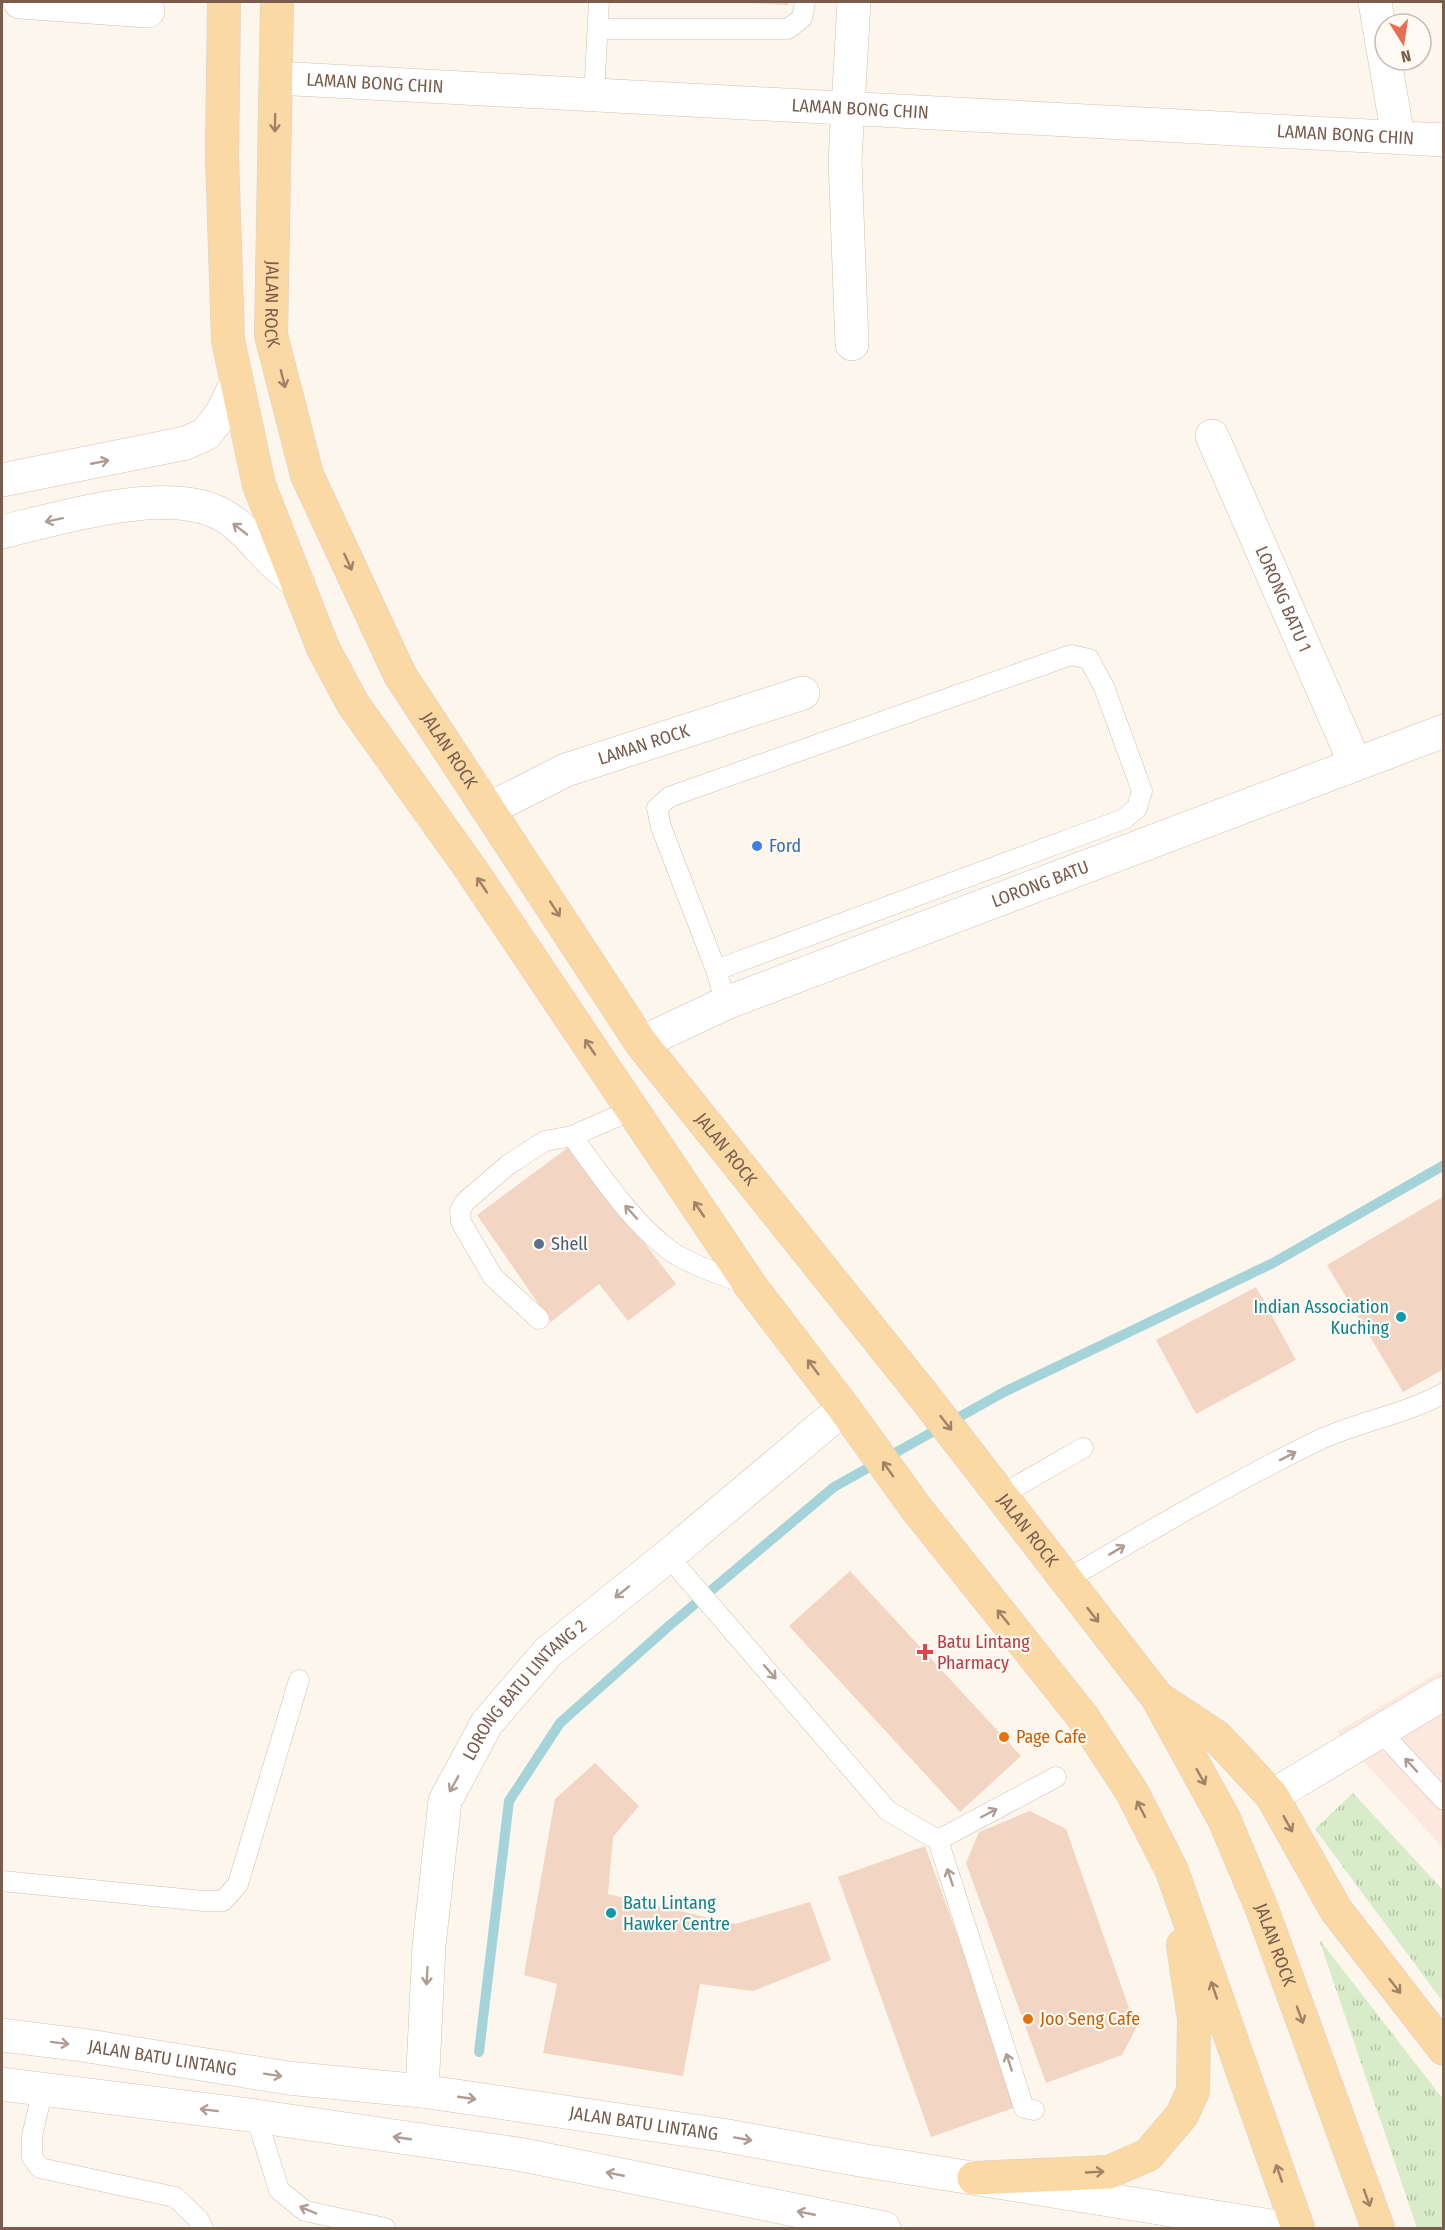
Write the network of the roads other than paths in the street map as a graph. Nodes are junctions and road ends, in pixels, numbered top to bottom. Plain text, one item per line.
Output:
1 (20, 2) edge
2 (225, 2) edge
3 (277, 2) edge
4 (598, 2) edge
5 (805, 2) edge
6 (854, 2) edge
7 (1375, 2) edge
8 (148, 11) dead end
9 (598, 29) junction
10 (276, 78) junction
11 (594, 95) junction
12 (848, 108) junction
13 (1398, 137) junction
14 (1443, 140) edge
15 (852, 344) dead end
16 (237, 382) junction
17 (1212, 436) dead end
18 (2, 480) edge
19 (2, 532) edge
20 (298, 583) junction
21 (803, 693) dead end
22 (1443, 731) edge
23 (1356, 763) junction
24 (489, 809) junction
25 (716, 970) junction
26 (726, 1002) junction
27 (641, 1042) junction
28 (632, 1110) junction
29 (572, 1136) junction
30 (750, 1286) junction
31 (539, 1319) dead end
32 (1443, 1393) edge
33 (852, 1419) junction
34 (1083, 1448) dead end
35 (1001, 1495) junction
36 (677, 1567) junction
37 (1066, 1580) junction
38 (299, 1680) dead end
39 (1443, 1693) edge
40 (1157, 1697) junction
41 (1379, 1730) junction
42 (1056, 1777) dead end
43 (1272, 1796) junction
44 (1443, 1800) edge
45 (938, 1840) junction
46 (1172, 1871) junction
47 (2, 1881) edge
48 (2, 2035) edge
49 (1443, 2049) edge
50 (2, 2084) edge
51 (43, 2089) junction
52 (422, 2091) junction
53 (1034, 2110) dead end
54 (256, 2116) junction
55 (974, 2178) junction
56 (203, 2229) edge
57 (385, 2229) edge
58 (884, 2229) edge
59 (1283, 2229) edge
60 (1298, 2229) edge
61 (1378, 2229) edge

1 - 8 street
2 - 16 main road
3 - 10 main road, JALAN ROCK
4 - 9 lane
5 - 9 lane
6 - 12 street
7 - 13 street
9 - 11 lane
10 - 11 street, LAMAN BONG CHIN
10 -> 24 main road, JALAN ROCK
11 - 12 street, LAMAN BONG CHIN
12 - 13 street, LAMAN BONG CHIN
12 - 15 street
13 - 14 street, LAMAN BONG CHIN
18 -> 16 street
16 - 20 main road
17 - 23 street, LORONG BATU 1
20 -> 19 street
28 -> 20 main road
21 - 24 street, LAMAN ROCK
22 - 23 street, LORONG BATU
23 - 26 street, LORONG BATU
24 -> 27 main road, JALAN ROCK
25 - 25 lane
25 - 26 lane
26 - 27 street, LORONG BATU
27 -> 35 main road, JALAN ROCK
28 - 29 lane
30 -> 28 main road
30 -> 29 lane
29 - 31 lane
33 -> 30 main road
37 -> 32 lane
33 - 36 street, LORONG BATU LINTANG 2
46 -> 33 main road
34 - 35 lane
35 - 37 main road, JALAN ROCK
36 -> 45 lane
36 -> 52 street, LORONG BATU LINTANG 2
37 -> 40 main road, JALAN ROCK
38 - 47 lane
39 - 41 street
40 - 43 main road
40 -> 61 main road, JALAN ROCK
41 - 43 street
44 -> 41 lane
45 -> 42 lane
43 -> 49 main road
53 -> 45 lane
55 -> 46 main road
60 -> 46 main road
48 -> 52 street, JALAN BATU LINTANG
50 - 51 street
54 -> 51 street
51 - 56 lane
52 -> 55 street, JALAN BATU LINTANG
57 -> 54 lane
58 -> 54 street
55 - 59 street, JALAN BATU LINTANG

